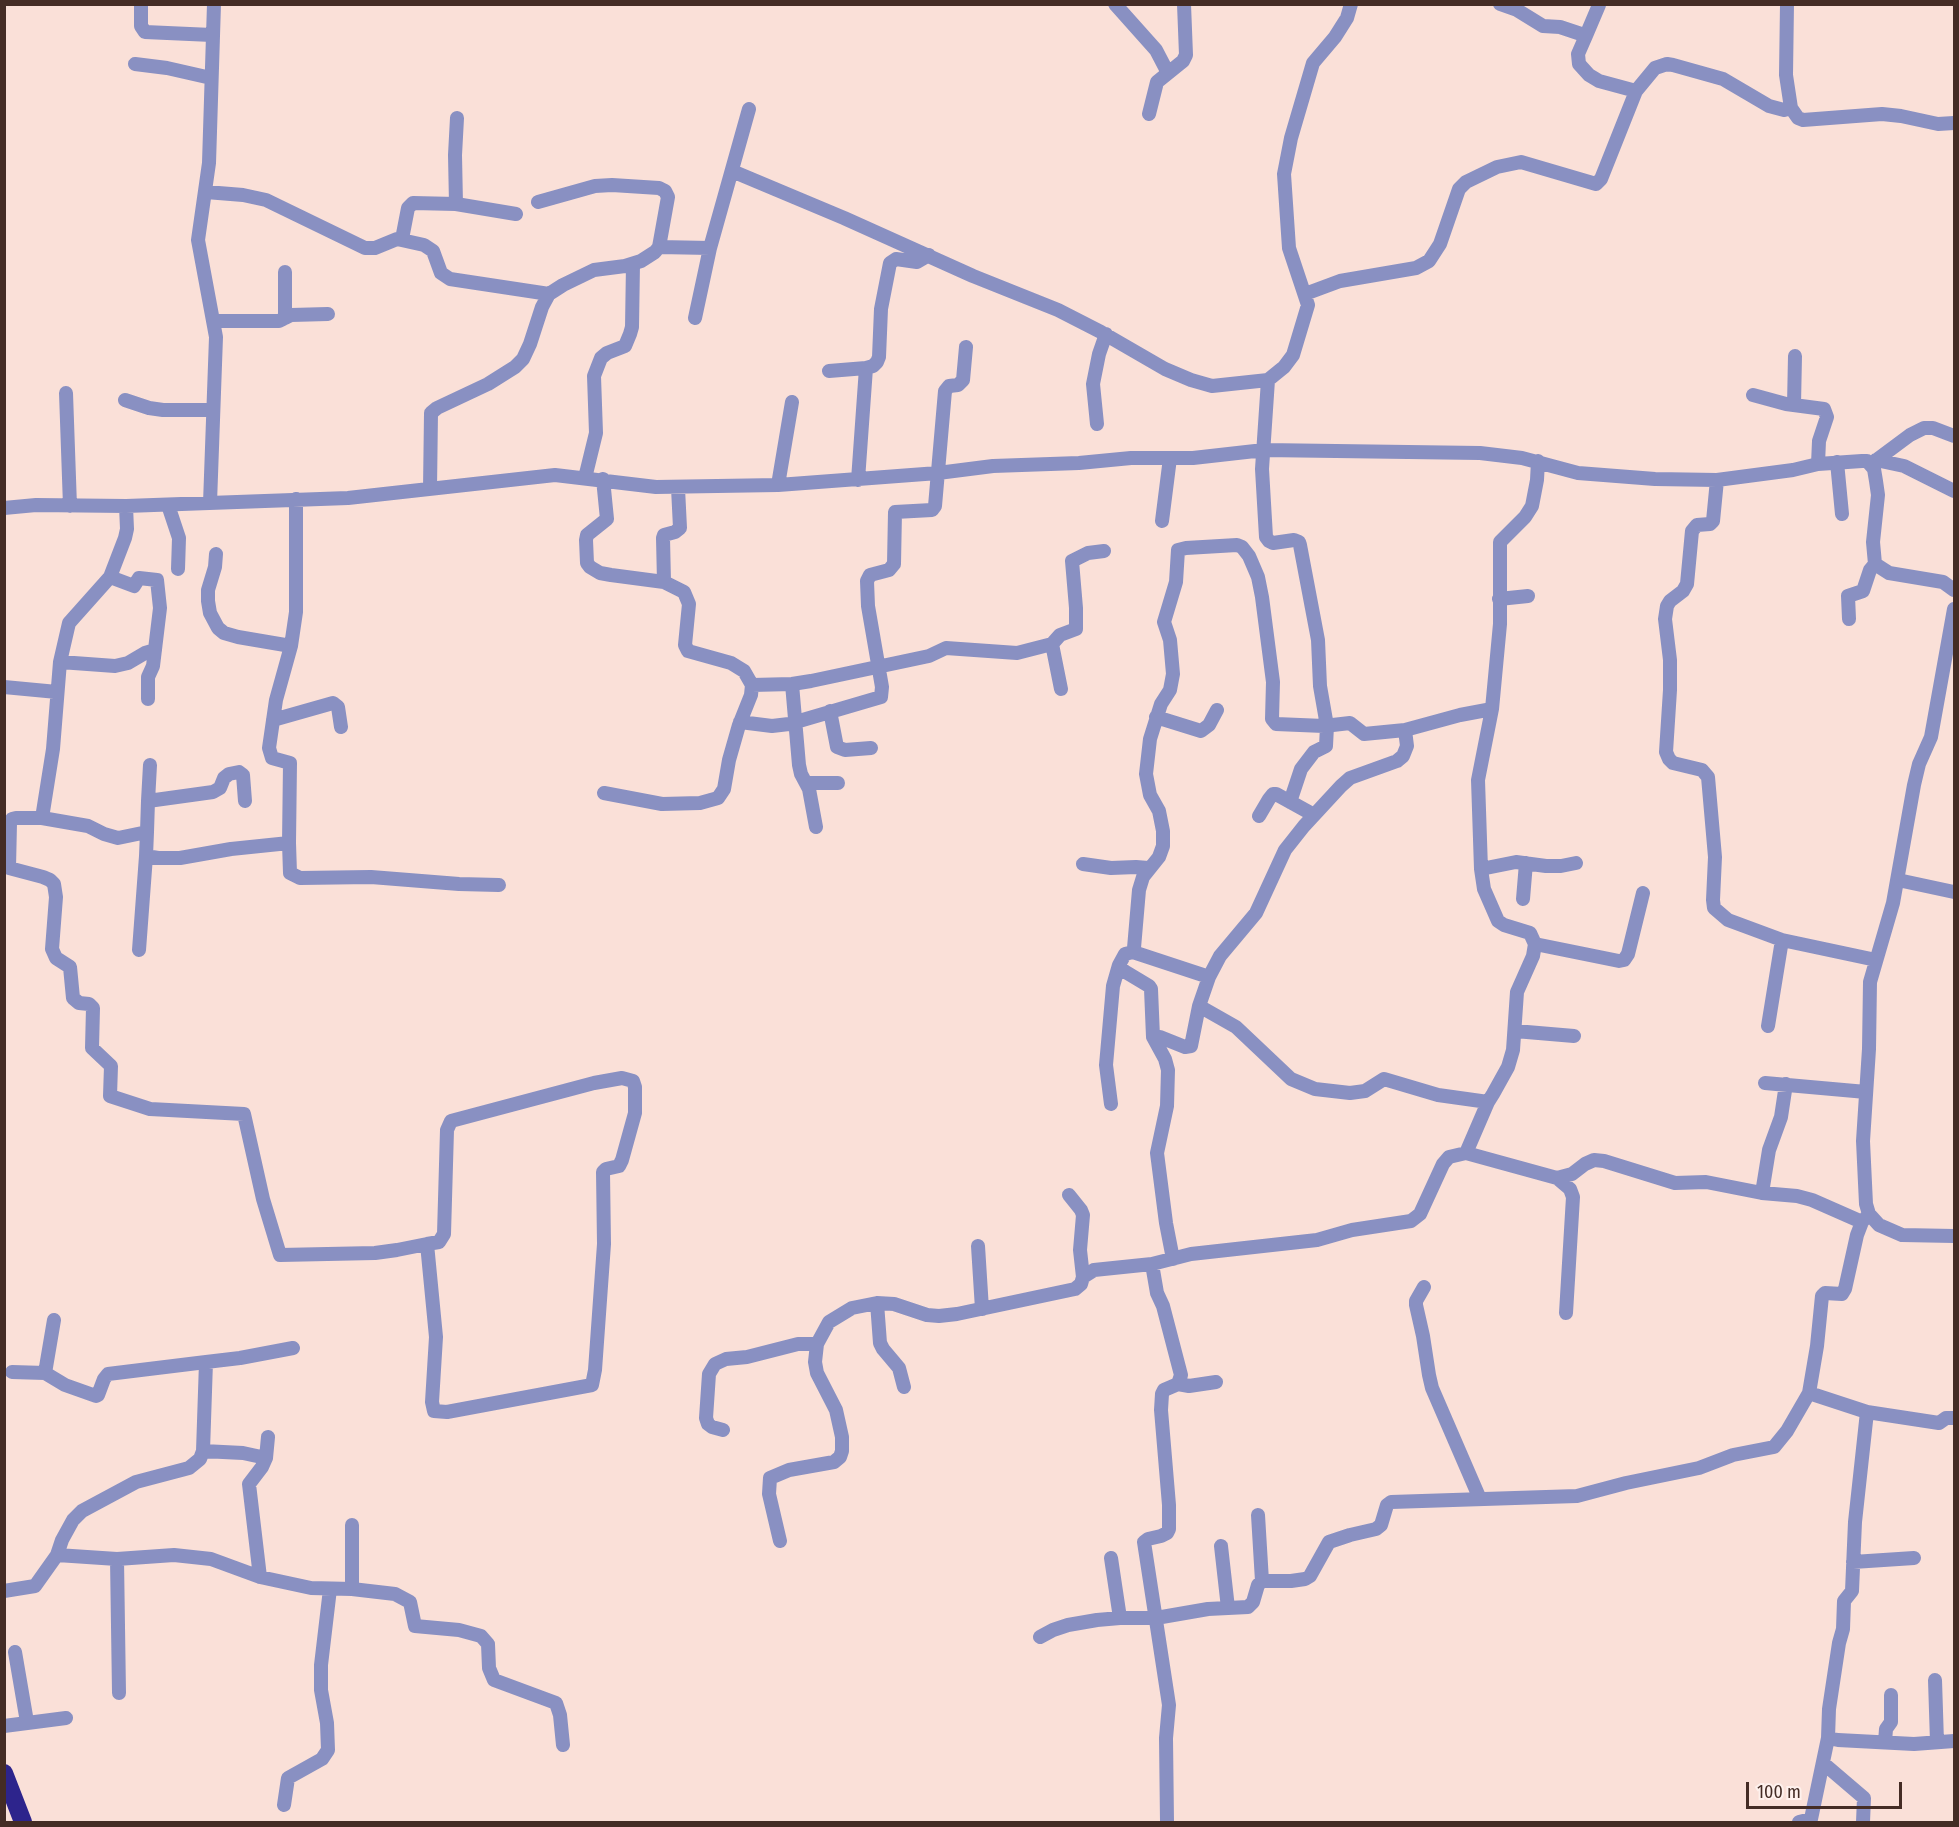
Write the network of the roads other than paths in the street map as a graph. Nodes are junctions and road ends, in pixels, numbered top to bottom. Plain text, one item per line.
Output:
1 (141, 4) edge
2 (214, 4) edge
3 (1115, 4) edge
4 (1184, 4) edge
5 (1352, 4) edge
6 (1500, 4) edge
7 (1787, 4) edge
8 (1599, 5) edge
9 (212, 35) junction
10 (1585, 38) junction
11 (135, 64) dead end
12 (1168, 73) junction
13 (211, 78) junction
14 (1636, 91) junction
15 (1791, 108) junction
16 (749, 109) dead end
17 (1149, 114) dead end
18 (457, 118) dead end
19 (1954, 123) edge
20 (732, 171) junction
21 (206, 190) junction
22 (538, 202) dead end
23 (456, 204) junction
24 (516, 214) dead end
25 (402, 239) junction
26 (658, 246) junction
27 (710, 248) junction
28 (929, 255) junction
29 (633, 264) junction
30 (285, 272) dead end
31 (1303, 290) junction
32 (549, 294) junction
33 (328, 314) dead end
34 (285, 318) junction
35 (695, 318) dead end
36 (214, 321) junction
37 (1106, 334) junction
38 (966, 347) dead end
39 (1796, 356) dead end
40 (866, 368) junction
41 (829, 371) dead end
42 (1268, 380) junction
43 (66, 393) dead end
44 (1753, 395) dead end
45 (125, 400) dead end
46 (792, 402) dead end
47 (1794, 405) junction
48 (213, 410) junction
49 (1097, 424) dead end
50 (1954, 436) edge
51 (1264, 450) junction
52 (1170, 458) junction
53 (1538, 461) junction
54 (1837, 462) junction
55 (1874, 462) junction
56 (1818, 464) junction
57 (938, 473) junction
58 (585, 478) junction
59 (603, 479) junction
60 (858, 480) junction
61 (1717, 480) junction
62 (778, 485) junction
63 (678, 488) junction
64 (430, 489) junction
65 (1954, 491) edge
66 (296, 499) junction
67 (210, 503) junction
68 (168, 505) junction
69 (70, 506) junction
70 (126, 506) junction
71 (4, 508) edge
72 (1842, 514) dead end
73 (1162, 521) dead end
74 (1104, 550) dead end
75 (216, 554) dead end
76 (1875, 564) junction
77 (178, 569) dead end
78 (110, 577) junction
79 (664, 582) junction
80 (1954, 590) edge
81 (1528, 596) dead end
82 (1499, 599) junction
83 (1954, 609) edge
84 (1848, 619) dead end
85 (1052, 644) junction
86 (291, 646) junction
87 (155, 650) junction
88 (60, 662) junction
89 (878, 667) junction
90 (792, 684) junction
91 (752, 685) junction
92 (4, 687) edge
93 (1061, 689) dead end
94 (57, 692) junction
95 (148, 699) dead end
96 (1492, 709) junction
97 (1217, 710) dead end
98 (830, 711) junction
99 (1156, 717) junction
100 (273, 720) junction
101 (740, 722) junction
102 (795, 722) junction
103 (1327, 726) junction
104 (341, 727) dead end
105 (1405, 730) junction
106 (871, 747) dead end
107 (150, 765) dead end
108 (808, 783) junction
109 (838, 783) dead end
110 (604, 793) dead end
111 (148, 801) junction
112 (245, 801) dead end
113 (1290, 802) junction
114 (1314, 815) junction
115 (1259, 816) dead end
116 (42, 818) junction
117 (816, 827) dead end
118 (147, 832) junction
119 (289, 843) junction
120 (146, 856) junction
121 (1526, 863) junction
122 (1576, 863) dead end
123 (1083, 864) dead end
124 (7, 868) edge
125 (1148, 868) junction
126 (1481, 869) junction
127 (1898, 880) junction
128 (499, 885) dead end
129 (1954, 892) edge
130 (1644, 893) dead end
131 (1523, 899) dead end
132 (1782, 940) junction
133 (1535, 944) junction
134 (139, 950) dead end
135 (1133, 952) junction
136 (1876, 960) junction
137 (1119, 965) junction
138 (1209, 977) junction
139 (1199, 1006) junction
140 (1767, 1026) dead end
141 (1515, 1031) junction
142 (1574, 1036) dead end
143 (1153, 1037) junction
144 (1765, 1083) dead end
145 (1786, 1084) junction
146 (1866, 1092) junction
147 (1488, 1102) junction
148 (1111, 1104) dead end
149 (1466, 1153) junction
150 (1557, 1178) junction
151 (1762, 1193) junction
152 (1069, 1195) dead end
153 (1865, 1218) junction
154 (1954, 1236) edge
155 (428, 1244) junction
156 (978, 1246) dead end
157 (1173, 1258) junction
158 (1152, 1264) junction
159 (1083, 1277) junction
160 (1424, 1287) dead end
161 (877, 1303) junction
162 (982, 1309) junction
163 (1566, 1313) dead end
164 (54, 1320) dead end
165 (817, 1344) junction
166 (293, 1348) dead end
167 (206, 1362) junction
168 (12, 1372) dead end
169 (45, 1372) junction
170 (1216, 1382) dead end
171 (1178, 1384) junction
172 (903, 1388) dead end
173 (1809, 1393) junction
174 (1867, 1412) junction
175 (1954, 1418) edge
176 (723, 1430) dead end
177 (268, 1437) dead end
178 (203, 1451) junction
179 (266, 1458) junction
180 (1480, 1499) junction
181 (1258, 1515) dead end
182 (352, 1525) dead end
183 (780, 1540) dead end
184 (1221, 1546) dead end
185 (57, 1555) junction
186 (1111, 1558) dead end
187 (1914, 1558) dead end
188 (117, 1559) junction
189 (1853, 1562) junction
190 (260, 1576) junction
191 (1262, 1581) junction
192 (330, 1588) junction
193 (352, 1589) junction
194 (4, 1591) edge
195 (1228, 1608) junction
196 (1120, 1618) junction
197 (1156, 1618) junction
198 (1040, 1637) dead end
199 (15, 1652) dead end
200 (1935, 1680) dead end
201 (119, 1693) dead end
202 (1891, 1695) dead end
203 (66, 1718) dead end
204 (27, 1722) junction
205 (4, 1726) edge
206 (1828, 1738) junction
207 (1954, 1741) edge
208 (1886, 1742) junction
209 (1936, 1742) junction
210 (563, 1745) dead end
211 (1823, 1763) junction
212 (4, 1773) edge
213 (284, 1805) dead end
214 (23, 1822) edge
215 (1167, 1822) edge
216 (1799, 1822) edge
217 (1863, 1822) edge

1 - 9 street
2 - 9 street
3 - 12 street
4 - 12 street
5 - 31 street
6 - 10 street
7 - 15 street
8 - 10 street
9 - 13 street
10 - 14 street
11 - 13 street
12 - 17 street
13 - 21 street
14 - 15 street
14 - 31 street
15 - 19 street
16 - 20 street
18 - 23 street
20 - 27 street
20 - 28 street
21 - 25 street
21 - 36 street
22 - 26 street
23 - 24 street
23 - 25 street
25 - 32 street
26 - 27 street
26 - 29 street
27 - 35 street
28 - 37 street
28 - 40 street
29 - 32 street
29 - 58 street
30 - 34 street
31 - 42 street
32 - 64 street
33 - 34 street
34 - 36 street
36 - 48 street
37 - 42 street
37 - 49 street
38 - 57 street
39 - 47 street
40 - 41 street
40 - 60 street
42 - 51 street
43 - 69 street
44 - 47 street
45 - 48 street
46 - 62 street
47 - 56 street
48 - 67 street
50 - 55 street
51 - 52 street
51 - 53 street
51 - 103 street
52 - 57 street
52 - 73 street
53 - 61 street
53 - 82 street
54 - 55 street
54 - 56 street
54 - 72 street
55 - 65 street
55 - 76 street
56 - 61 street
57 - 60 street
57 - 89 street
58 - 59 street
58 - 64 street
59 - 63 street
59 - 79 street
60 - 62 street
61 - 132 street
62 - 63 street
63 - 79 street
64 - 66 street
66 - 67 street
66 - 86 street
67 - 68 street
68 - 70 street
68 - 77 street
69 - 70 street
69 - 71 street
70 - 78 street
74 - 85 street
75 - 86 street
76 - 80 street
76 - 84 street
78 - 87 street
78 - 88 street
79 - 91 street
81 - 82 street
82 - 96 street
83 - 127 street
85 - 89 street
85 - 93 street
86 - 100 street
87 - 88 street
87 - 95 street
88 - 94 street
89 - 90 street
89 - 98 street
90 - 91 street
90 - 102 street
91 - 101 street
92 - 94 street
94 - 116 street
96 - 105 street
96 - 126 street
97 - 99 street
98 - 102 street
98 - 106 street
99 - 103 street
99 - 125 street
100 - 104 street
100 - 119 street
101 - 102 street
101 - 110 street
102 - 108 street
103 - 105 street
103 - 113 street
105 - 114 street
107 - 111 street
108 - 109 street
108 - 117 street
111 - 112 street
111 - 118 street
113 - 114 street
113 - 115 street
114 - 138 street
116 - 118 street
116 - 124 street
118 - 120 street
119 - 120 street
119 - 128 street
120 - 134 street
121 - 122 street
121 - 126 street
121 - 131 street
123 - 125 street
124 - 155 street
125 - 135 street
126 - 133 street
127 - 129 street
127 - 136 street
130 - 133 street
132 - 136 street
132 - 140 street
133 - 141 street
135 - 137 street
135 - 138 street
136 - 146 street
137 - 143 street
137 - 148 street
138 - 139 street
139 - 143 street
139 - 147 street
141 - 142 street
141 - 147 street
143 - 157 street
144 - 145 street
145 - 146 street
145 - 151 street
146 - 153 street
147 - 149 street
149 - 150 street
149 - 157 street
150 - 151 street
150 - 163 street
151 - 153 street
152 - 159 street
153 - 154 street
153 - 173 street
155 - 155 street
156 - 162 street
157 - 158 street
158 - 159 street
158 - 171 street
159 - 162 street
160 - 180 street
161 - 162 street
161 - 165 street
161 - 172 street
164 - 169 street
165 - 176 street
165 - 183 street
166 - 167 street
167 - 169 street
167 - 178 street
168 - 169 street
170 - 171 street
171 - 197 street
173 - 174 street
173 - 180 street
174 - 175 street
174 - 189 street
177 - 179 street
178 - 179 street
178 - 185 street
179 - 190 street
180 - 191 street
181 - 191 street
182 - 193 street
184 - 195 street
185 - 188 street
185 - 194 street
186 - 196 street
187 - 189 street
188 - 190 street
188 - 201 street
189 - 206 street
190 - 192 street
191 - 195 street
192 - 193 street
192 - 213 street
193 - 210 street
195 - 197 street
196 - 197 street
196 - 198 street
197 - 215 street
199 - 204 street
200 - 209 street
202 - 208 street
203 - 204 street
204 - 205 street
206 - 208 street
206 - 211 street
207 - 209 street
208 - 209 street
211 - 216 street
211 - 217 street
212 - 214 highway

